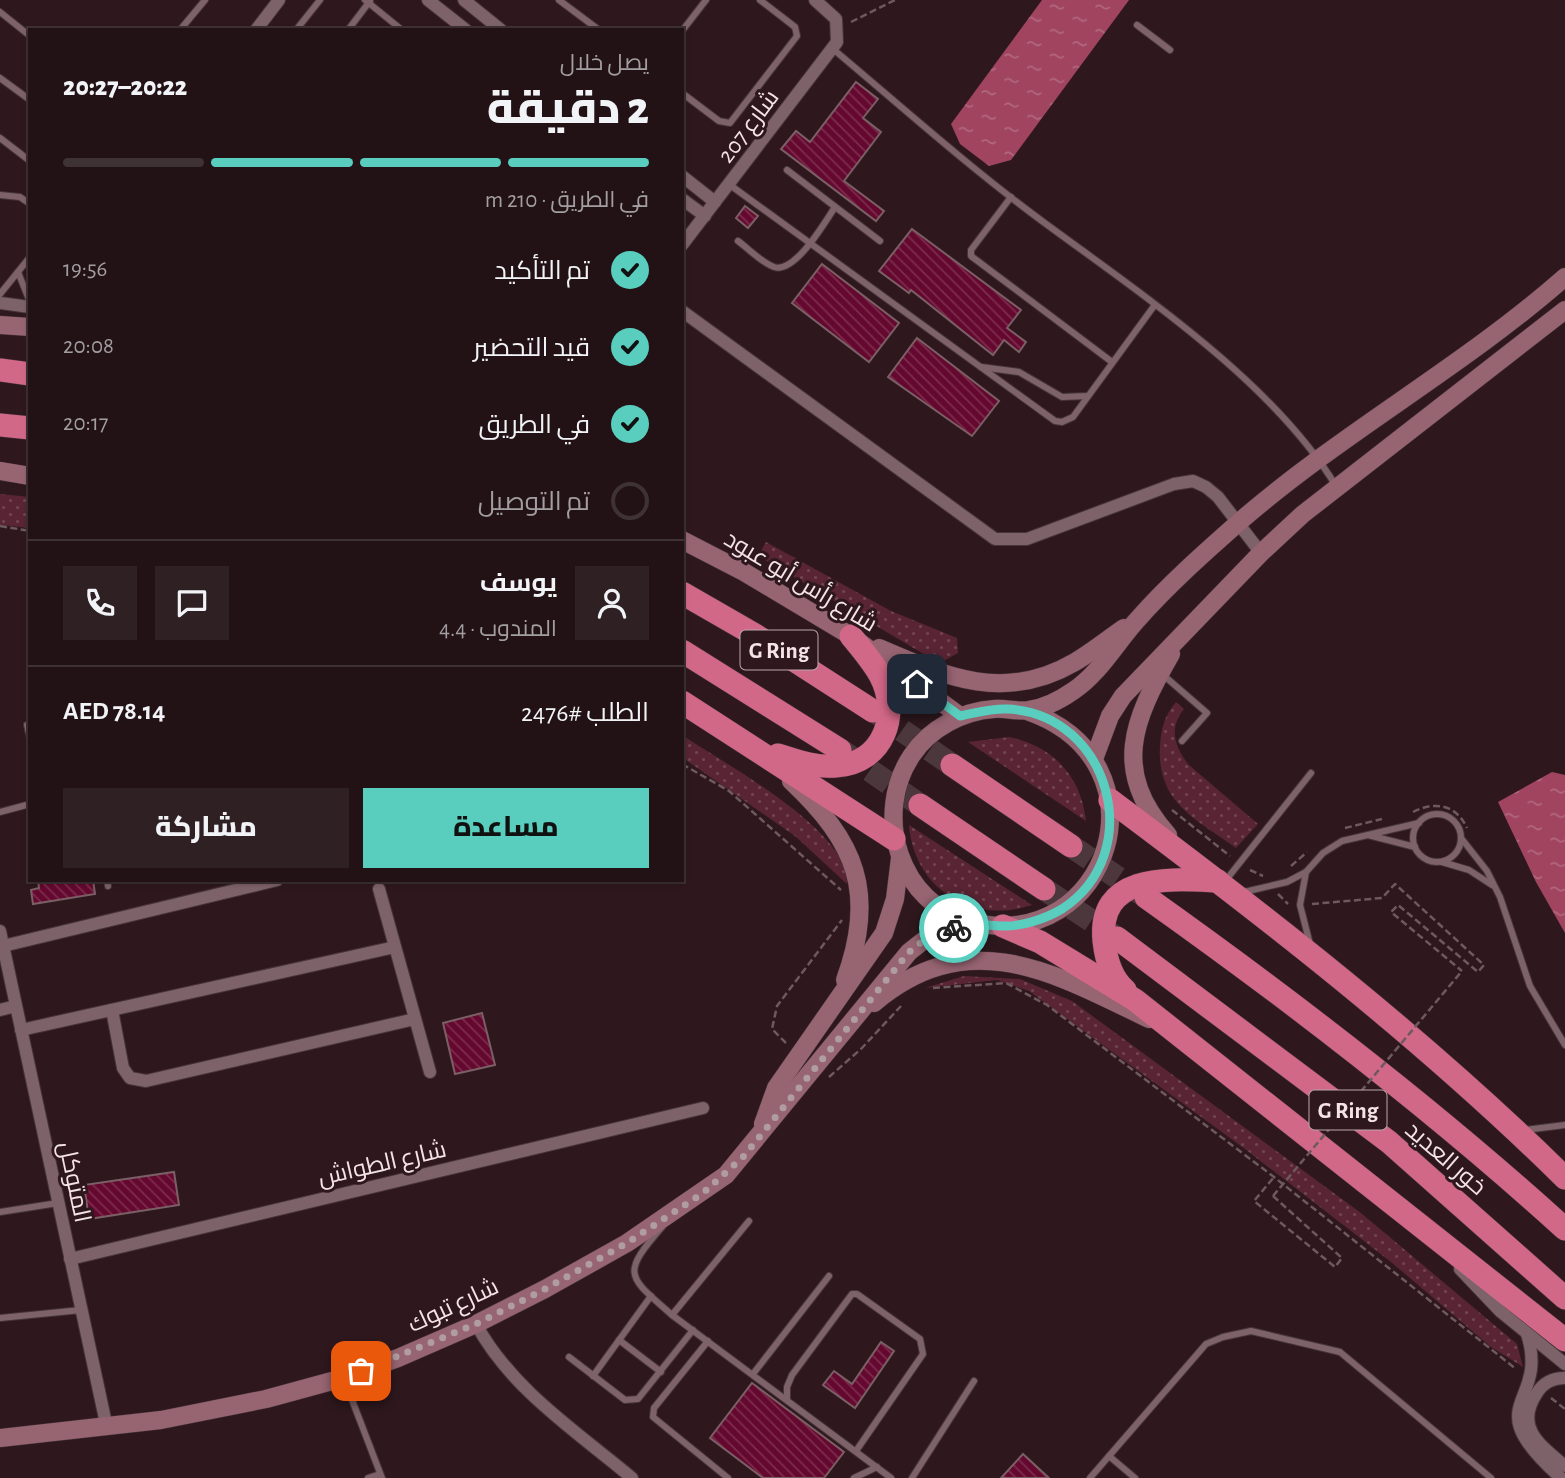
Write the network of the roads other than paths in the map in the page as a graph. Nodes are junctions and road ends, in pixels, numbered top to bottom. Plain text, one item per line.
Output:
1 (205, 0) edge
2 (279, 0) edge
3 (320, 0) edge
4 (428, 0) edge
5 (464, 0) edge
6 (559, 0) edge
7 (706, 0) edge
8 (760, 0) edge
9 (815, 0) edge
10 (369, 1) edge
11 (0, 12) edge
12 (1138, 25) dead end
13 (182, 28) edge
14 (258, 28) edge
15 (298, 28) edge
16 (349, 28) edge
17 (400, 28) edge
18 (463, 28) edge
19 (499, 28) edge
20 (596, 28) edge
21 (684, 28) edge
22 (28, 34) edge
23 (833, 49) junction
24 (1170, 50) dead end
25 (0, 78) edge
26 (684, 95) edge
27 (28, 99) edge
28 (0, 138) edge
29 (28, 159) edge
30 (787, 170) dead end
31 (684, 178) edge
32 (730, 185) junction
33 (0, 195) edge
34 (1011, 197) junction
35 (684, 200) edge
36 (715, 202) junction
37 (28, 203) edge
38 (835, 207) junction
39 (705, 216) junction
40 (738, 241) dead end
41 (684, 242) edge
42 (880, 242) dead end
43 (809, 244) junction
44 (28, 260) edge
45 (18, 272) junction
46 (1565, 277) edge
47 (0, 294) edge
48 (28, 299) edge
49 (0, 303) edge
50 (28, 304) edge
51 (1154, 306) junction
52 (1565, 310) edge
53 (684, 312) edge
54 (0, 324) edge
55 (28, 327) edge
56 (1112, 362) junction
57 (981, 366) junction
58 (0, 370) edge
59 (28, 372) edge
60 (1087, 396) junction
61 (3, 425) edge
62 (28, 430) edge
63 (1318, 457) junction
64 (0, 471) edge
65 (28, 476) edge
66 (1336, 486) junction
67 (1237, 524) junction
68 (684, 541) edge
69 (1261, 553) junction
70 (684, 594) edge
71 (1138, 618) junction
72 (851, 636) junction
73 (1180, 638) junction
74 (684, 652) edge
75 (1160, 673) junction
76 (684, 703) edge
77 (873, 711) tunnel mouth
78 (1027, 711) junction
79 (960, 716) junction
80 (27, 724) dead end
81 (28, 729) edge
82 (1182, 741) dead end
83 (758, 750) junction
84 (840, 750) tunnel mouth
85 (1094, 759) junction
86 (952, 765) tunnel mouth
87 (1311, 773) dead end
88 (1110, 800) junction
89 (28, 804) edge
90 (920, 805) tunnel mouth
91 (0, 811) edge
92 (1419, 823) junction
93 (1366, 835) junction
94 (1461, 838) junction
95 (1071, 846) tunnel mouth
96 (1415, 847) junction
97 (897, 849) junction
98 (1186, 857) junction
99 (1442, 862) junction
100 (1306, 872) junction
101 (269, 882) edge
102 (1225, 886) junction
103 (1493, 886) junction
104 (379, 889) dead end
105 (1044, 889) tunnel mouth
106 (1146, 897) tunnel mouth
107 (971, 922) junction
108 (1003, 926) junction
109 (0, 931) edge
110 (1117, 938) tunnel mouth
111 (3, 946) junction
112 (395, 947) junction
113 (1321, 962) junction
114 (840, 995) junction
115 (1135, 1000) junction
116 (16, 1006) junction
117 (0, 1010) edge
118 (112, 1010) junction
119 (415, 1018) junction
120 (844, 1028) junction
121 (21, 1030) junction
122 (1180, 1035) junction
123 (1565, 1045) edge
124 (430, 1072) dead end
125 (703, 1108) dead end
126 (1565, 1125) edge
127 (1518, 1132) junction
128 (758, 1137) junction
129 (1565, 1178) edge
130 (58, 1203) junction
131 (677, 1211) junction
132 (0, 1212) edge
133 (749, 1221) dead end
134 (1417, 1223) junction
135 (1565, 1229) edge
136 (70, 1259) junction
137 (829, 1276) dead end
138 (651, 1296) junction
139 (1565, 1298) edge
140 (81, 1310) junction
141 (672, 1315) junction
142 (0, 1318) edge
143 (476, 1324) junction
144 (693, 1330) junction
145 (1527, 1334) junction
146 (619, 1340) junction
147 (1565, 1340) edge
148 (708, 1341) junction
149 (569, 1357) dead end
150 (1565, 1364) edge
151 (661, 1372) junction
152 (753, 1374) junction
153 (593, 1376) junction
154 (343, 1378) junction
155 (1565, 1378) edge
156 (974, 1381) dead end
157 (787, 1399) junction
158 (107, 1428) junction
159 (0, 1438) edge
160 (856, 1451) junction
161 (1109, 1456) junction
162 (1565, 1466) edge
163 (877, 1467) junction
164 (618, 1472) edge
165 (381, 1476) edge
166 (368, 1478) edge
167 (632, 1478) edge
168 (728, 1478) edge
169 (854, 1478) edge
170 (891, 1478) edge
171 (912, 1478) edge
172 (1090, 1478) edge
173 (1135, 1478) edge
174 (1491, 1478) edge
175 (1561, 1478) edge

1 - 13 lane
2 - 14 street
3 - 15 lane
4 - 18 street
5 - 19 street
6 - 20 lane
7 - 21 lane
8 - 26 lane
9 - 23 street, شارع 207
10 - 16 lane
10 - 17 lane
11 - 22 lane
12 - 24 lane
23 - 32 street, شارع 207
23 - 34 lane
25 - 27 lane
28 - 29 lane
30 - 38 lane
31 - 36 street
32 - 36 street, شارع 207
32 - 43 lane
33 - 37 lane
34 - 51 lane
34 - 56 lane
35 - 39 street
36 - 39 street, شارع 207
38 - 42 lane
38 - 43 lane
39 - 41 street, شارع 207
40 - 43 lane
43 - 57 lane
44 - 45 lane
45 - 47 lane
45 - 48 lane
46 - 63 street
49 - 50 street
51 - 56 lane
51 - 63 lane
52 - 66 street
53 - 67 street
54 - 55 street
56 - 60 lane
57 - 60 lane
57 - 60 lane
58 - 59 highway
61 - 62 highway
63 - 66 lane
63 - 67 street
64 - 65 street
66 - 69 street
67 - 69 street
67 - 71 street
68 - 72 street, شارع رأس أبو عبود
69 - 73 street
70 - 77 highway, G Ring
71 - 72 street
71 - 78 street
72 - 79 street, شارع رأس أبو عبود
72 - 83 highway
73 - 75 street
73 - 85 street
74 - 84 highway, G Ring
75 - 82 lane
75 - 98 street
76 - 83 highway
78 - 79 street
78 - 85 street
79 - 97 street
80 - 81 lane
83 - 97 highway
83 - 114 street
85 - 88 street
86 - 95 highway
87 - 102 lane
88 - 98 highway
88 - 108 street
89 - 91 lane
90 - 105 highway
92 - 93 lane
92 - 94 lane
92 - 96 lane
93 - 96 lane
93 - 100 lane
94 - 99 lane
94 - 103 lane
96 - 99 lane
97 - 107 street
97 - 114 street, شارع تبوك
98 - 102 highway
99 - 103 lane
100 - 102 lane
100 - 113 lane
101 - 111 street
102 - 113 highway
102 - 115 highway
103 - 123 lane
104 - 112 street
106 - 135 highway, خور العديد / G Ring
107 - 108 street
107 - 120 street, شارع تبوك
108 - 115 highway
109 - 111 street, المتوكل
110 - 139 highway, خور العديد / G Ring
111 - 116 street, المتوكل
112 - 118 street
112 - 119 street
113 - 127 highway
114 - 128 street, شارع تبوك
115 - 122 highway
116 - 117 street
116 - 121 street, المتوكل
118 - 119 street
118 - 121 street
119 - 124 street
120 - 122 street
120 - 128 street, شارع تبوك
121 - 130 street, المتوكل
122 - 134 highway
125 - 136 street, شارع الطواش
126 - 127 lane
127 - 129 highway
128 - 131 street, شارع تبوك
130 - 132 lane
130 - 136 street, المتوكل
131 - 138 lane
131 - 143 street, شارع تبوك
133 - 141 lane
134 - 145 street
134 - 147 highway
136 - 140 street, المتوكل
137 - 152 lane
138 - 141 lane
138 - 146 lane
140 - 142 lane
140 - 158 street, المتوكل
141 - 144 lane
143 - 154 street, شارع تبوك
143 - 164 street
144 - 148 lane
144 - 151 lane
145 - 150 street
145 - 175 street
146 - 151 lane
146 - 153 lane
148 - 152 lane
148 - 168 lane
149 - 153 lane
151 - 153 lane
152 - 157 lane
154 - 158 street, شارع تبوك
154 - 165 lane
155 - 162 street
156 - 171 lane
157 - 160 lane
157 - 160 lane
158 - 159 street, شارع تبوك
160 - 163 lane
161 - 172 lane
161 - 173 lane
161 - 174 lane
163 - 169 lane
163 - 170 lane
164 - 167 street
165 - 166 lane

